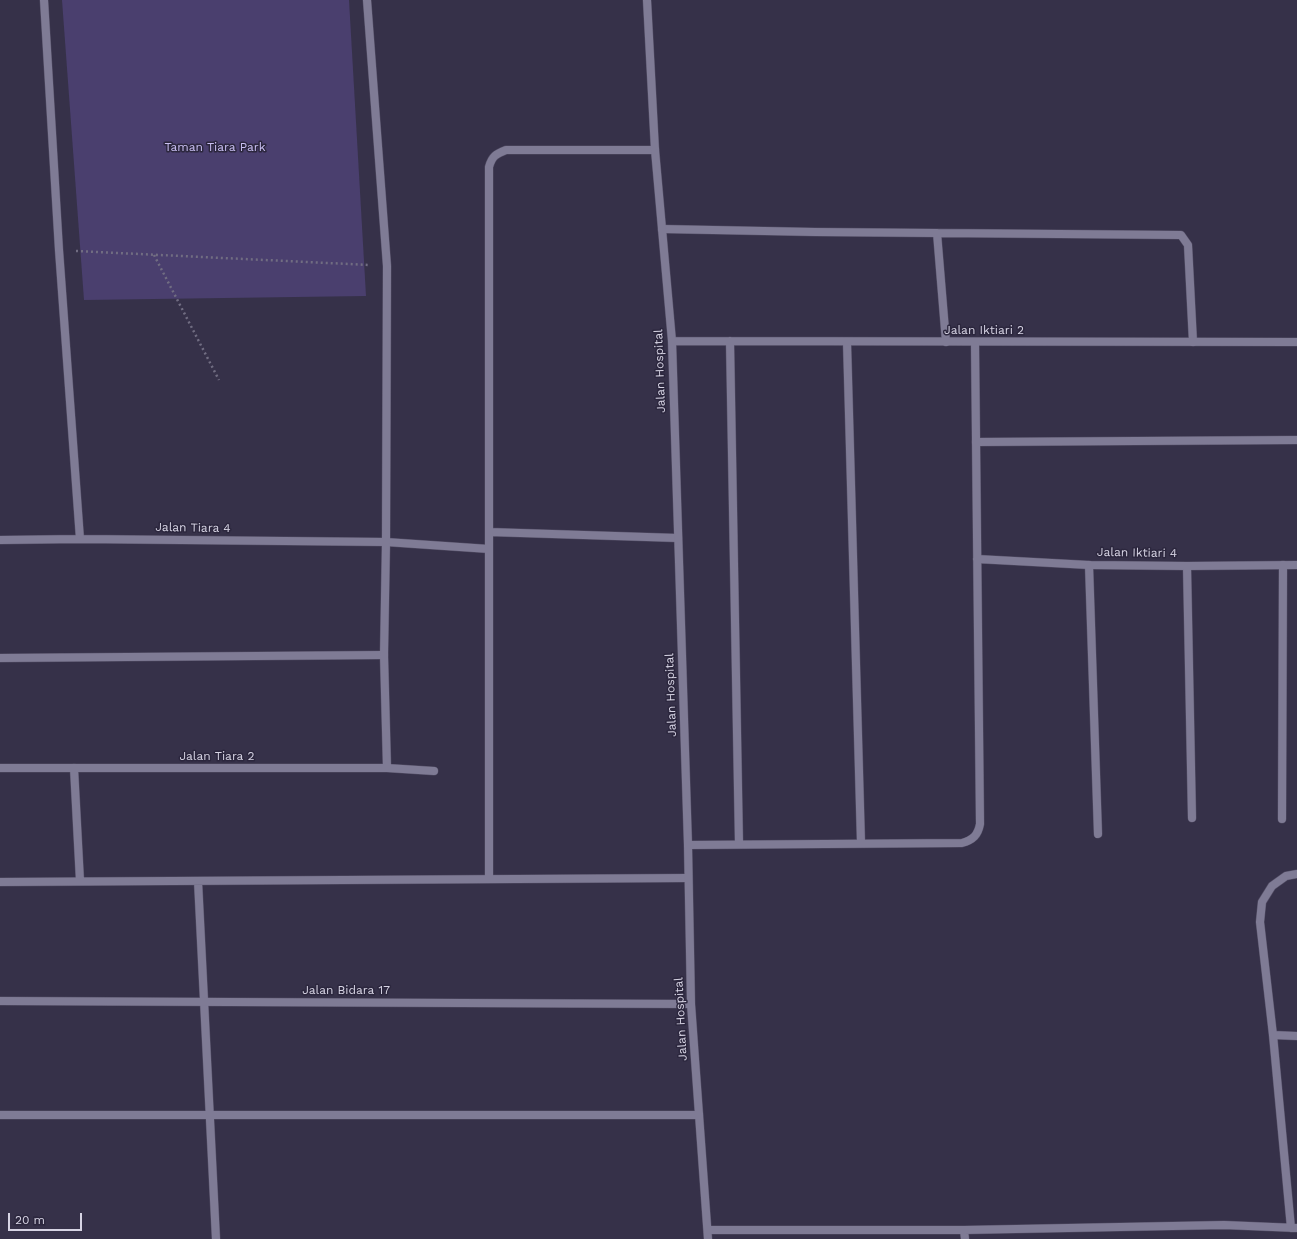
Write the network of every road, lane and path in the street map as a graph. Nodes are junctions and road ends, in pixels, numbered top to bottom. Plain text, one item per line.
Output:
1 (44, 0) edge
2 (366, 0) edge
3 (647, 0) edge
4 (655, 150) junction
5 (662, 229) junction
6 (937, 233) junction
7 (59, 250) junction
8 (154, 255) junction
9 (387, 266) junction
10 (672, 341) junction
11 (730, 341) junction
12 (847, 342) junction
13 (946, 342) junction
14 (975, 342) junction
15 (1193, 342) junction
16 (1297, 342) edge
17 (219, 380) dead end
18 (1297, 440) edge
19 (976, 442) junction
20 (489, 532) junction
21 (678, 538) junction
22 (80, 539) junction
23 (0, 540) edge
24 (386, 542) junction
25 (489, 549) junction
26 (977, 559) junction
27 (1089, 565) junction
28 (1283, 565) junction
29 (1297, 565) edge
30 (1186, 566) junction
31 (384, 655) junction
32 (0, 658) edge
33 (0, 768) edge
34 (74, 768) junction
35 (387, 768) junction
36 (434, 771) dead end
37 (1192, 818) dead end
38 (1282, 819) dead end
39 (1098, 834) dead end
40 (861, 843) junction
41 (688, 844) junction
42 (739, 844) junction
43 (1297, 874) edge
44 (688, 878) junction
45 (489, 879) junction
46 (80, 881) junction
47 (198, 881) junction
48 (0, 882) edge
49 (0, 1001) edge
50 (204, 1001) junction
51 (691, 1004) junction
52 (1273, 1035) junction
53 (1297, 1036) edge
54 (0, 1114) edge
55 (699, 1115) junction
56 (210, 1116) junction
57 (1294, 1228) edge
58 (708, 1230) junction
59 (836, 1230) junction
60 (964, 1230) junction
61 (216, 1239) edge
62 (708, 1239) edge
63 (837, 1239) edge
64 (965, 1239) edge

1 - 7 street
2 - 9 street
3 - 4 street, Jalan Hospital
4 - 5 street, Jalan Hospital
4 - 20 street
5 - 6 street
5 - 10 street, Jalan Hospital
6 - 13 street
6 - 15 street
7 - 8 path
7 - 22 street
8 - 9 path
8 - 17 path
9 - 24 street
10 - 11 street, Jalan Iktiari 2
10 - 21 street, Jalan Hospital
11 - 12 street, Jalan Iktiari 2
11 - 42 street
12 - 13 street, Jalan Iktiari 2
12 - 40 street
13 - 14 street, Jalan Iktiari 2
14 - 15 street, Jalan Iktiari 2
14 - 19 street
15 - 16 street, Jalan Iktiari 2
18 - 19 street
19 - 26 street
20 - 21 street
20 - 25 street
21 - 41 street, Jalan Hospital
22 - 23 street, Jalan Tiara 4
22 - 24 street, Jalan Tiara 4
24 - 25 street, Jalan Tiara 4
24 - 31 street
25 - 45 street
26 - 27 street, Jalan Iktiari 4
26 - 40 street
27 - 30 street, Jalan Iktiari 4
27 - 39 street
28 - 29 street, Jalan Iktiari 4
28 - 30 street, Jalan Iktiari 4
28 - 38 street
30 - 37 street
31 - 32 street
31 - 35 street
33 - 34 street, Jalan Tiara 2
34 - 35 street, Jalan Tiara 2
34 - 46 street
35 - 36 street, Jalan Tiara 2
40 - 42 street
41 - 42 street
41 - 44 street, Jalan Hospital
43 - 52 street
44 - 45 street
44 - 51 street, Jalan Hospital
45 - 47 street
46 - 47 street
46 - 48 street
47 - 50 street
49 - 50 street, Jalan Bidara 17
50 - 51 street, Jalan Bidara 17
50 - 56 street
51 - 55 street, Jalan Hospital
52 - 53 street
52 - 57 street
54 - 56 street
55 - 56 street
55 - 58 street, Jalan Hospital
56 - 61 street
57 - 60 street
58 - 59 street
58 - 62 street, Jalan Hospital
59 - 60 street
59 - 63 street
60 - 64 street

